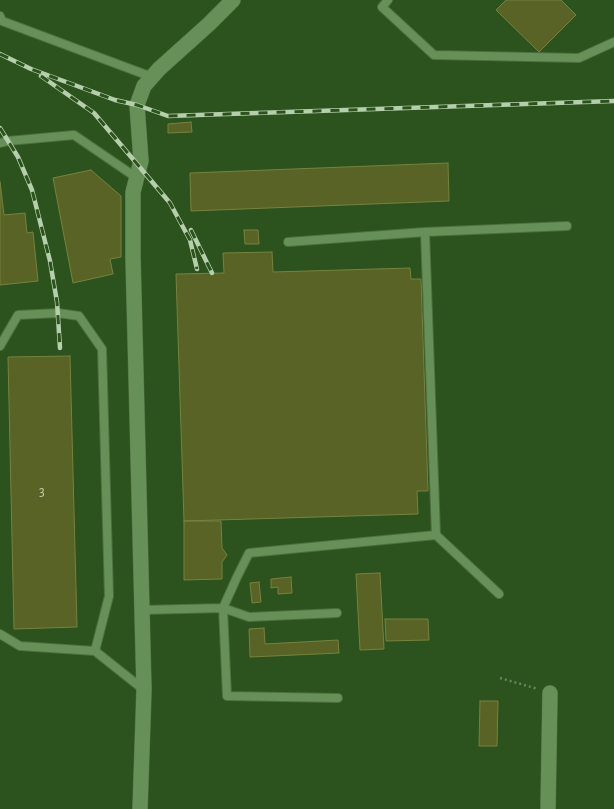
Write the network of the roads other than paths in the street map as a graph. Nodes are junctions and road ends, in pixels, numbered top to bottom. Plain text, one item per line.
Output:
1 (233, 0) edge
2 (388, 0) edge
3 (0, 16) edge
4 (614, 42) edge
5 (152, 77) junction
6 (0, 143) edge
7 (135, 185) junction
8 (567, 226) dead end
9 (425, 232) junction
10 (288, 242) dead end
11 (0, 346) edge
12 (436, 535) junction
13 (499, 594) dead end
14 (223, 608) junction
15 (142, 610) junction
16 (337, 613) dead end
17 (0, 634) edge
18 (95, 651) junction
19 (144, 690) junction
20 (550, 693) road end
21 (338, 698) dead end
22 (140, 809) edge
23 (548, 809) edge

1 - 5 street
2 - 4 lane
3 - 5 lane
5 - 7 street
6 - 7 lane
7 - 15 street
8 - 9 lane
9 - 10 lane
9 - 12 lane
11 - 18 lane
12 - 13 lane
12 - 14 lane
14 - 15 lane
14 - 16 lane
14 - 21 lane
15 - 19 street
17 - 18 lane
18 - 19 lane
19 - 22 street
20 - 23 street

